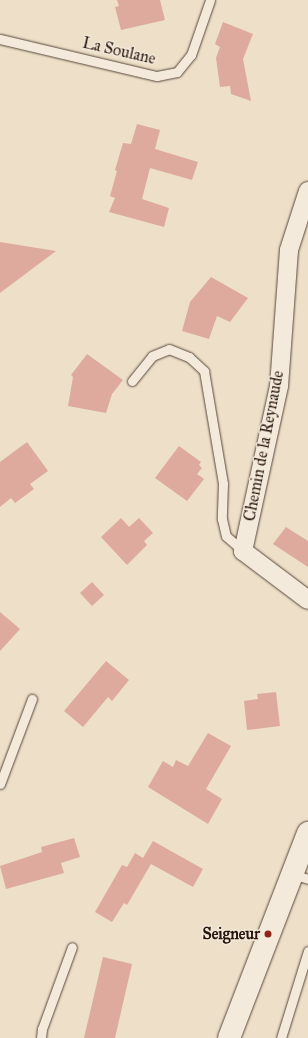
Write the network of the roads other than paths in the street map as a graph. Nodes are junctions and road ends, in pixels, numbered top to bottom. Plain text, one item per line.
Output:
1 (210, 0) edge
2 (0, 39) edge
3 (308, 191) edge
4 (132, 381) dead end
5 (243, 550) junction
6 (308, 600) edge
7 (32, 699) dead end
8 (0, 784) edge
9 (308, 832) edge
10 (300, 876) edge
11 (72, 947) dead end
12 (308, 951) edge
13 (41, 1038) edge
14 (229, 1038) edge
15 (282, 1038) edge

1 - 2 lane, La Soulane
3 - 5 street, Chemin de la Reynaude
4 - 5 lane
5 - 6 street
7 - 8 lane
9 - 10 main road
10 - 14 main road
11 - 13 lane
12 - 15 lane

